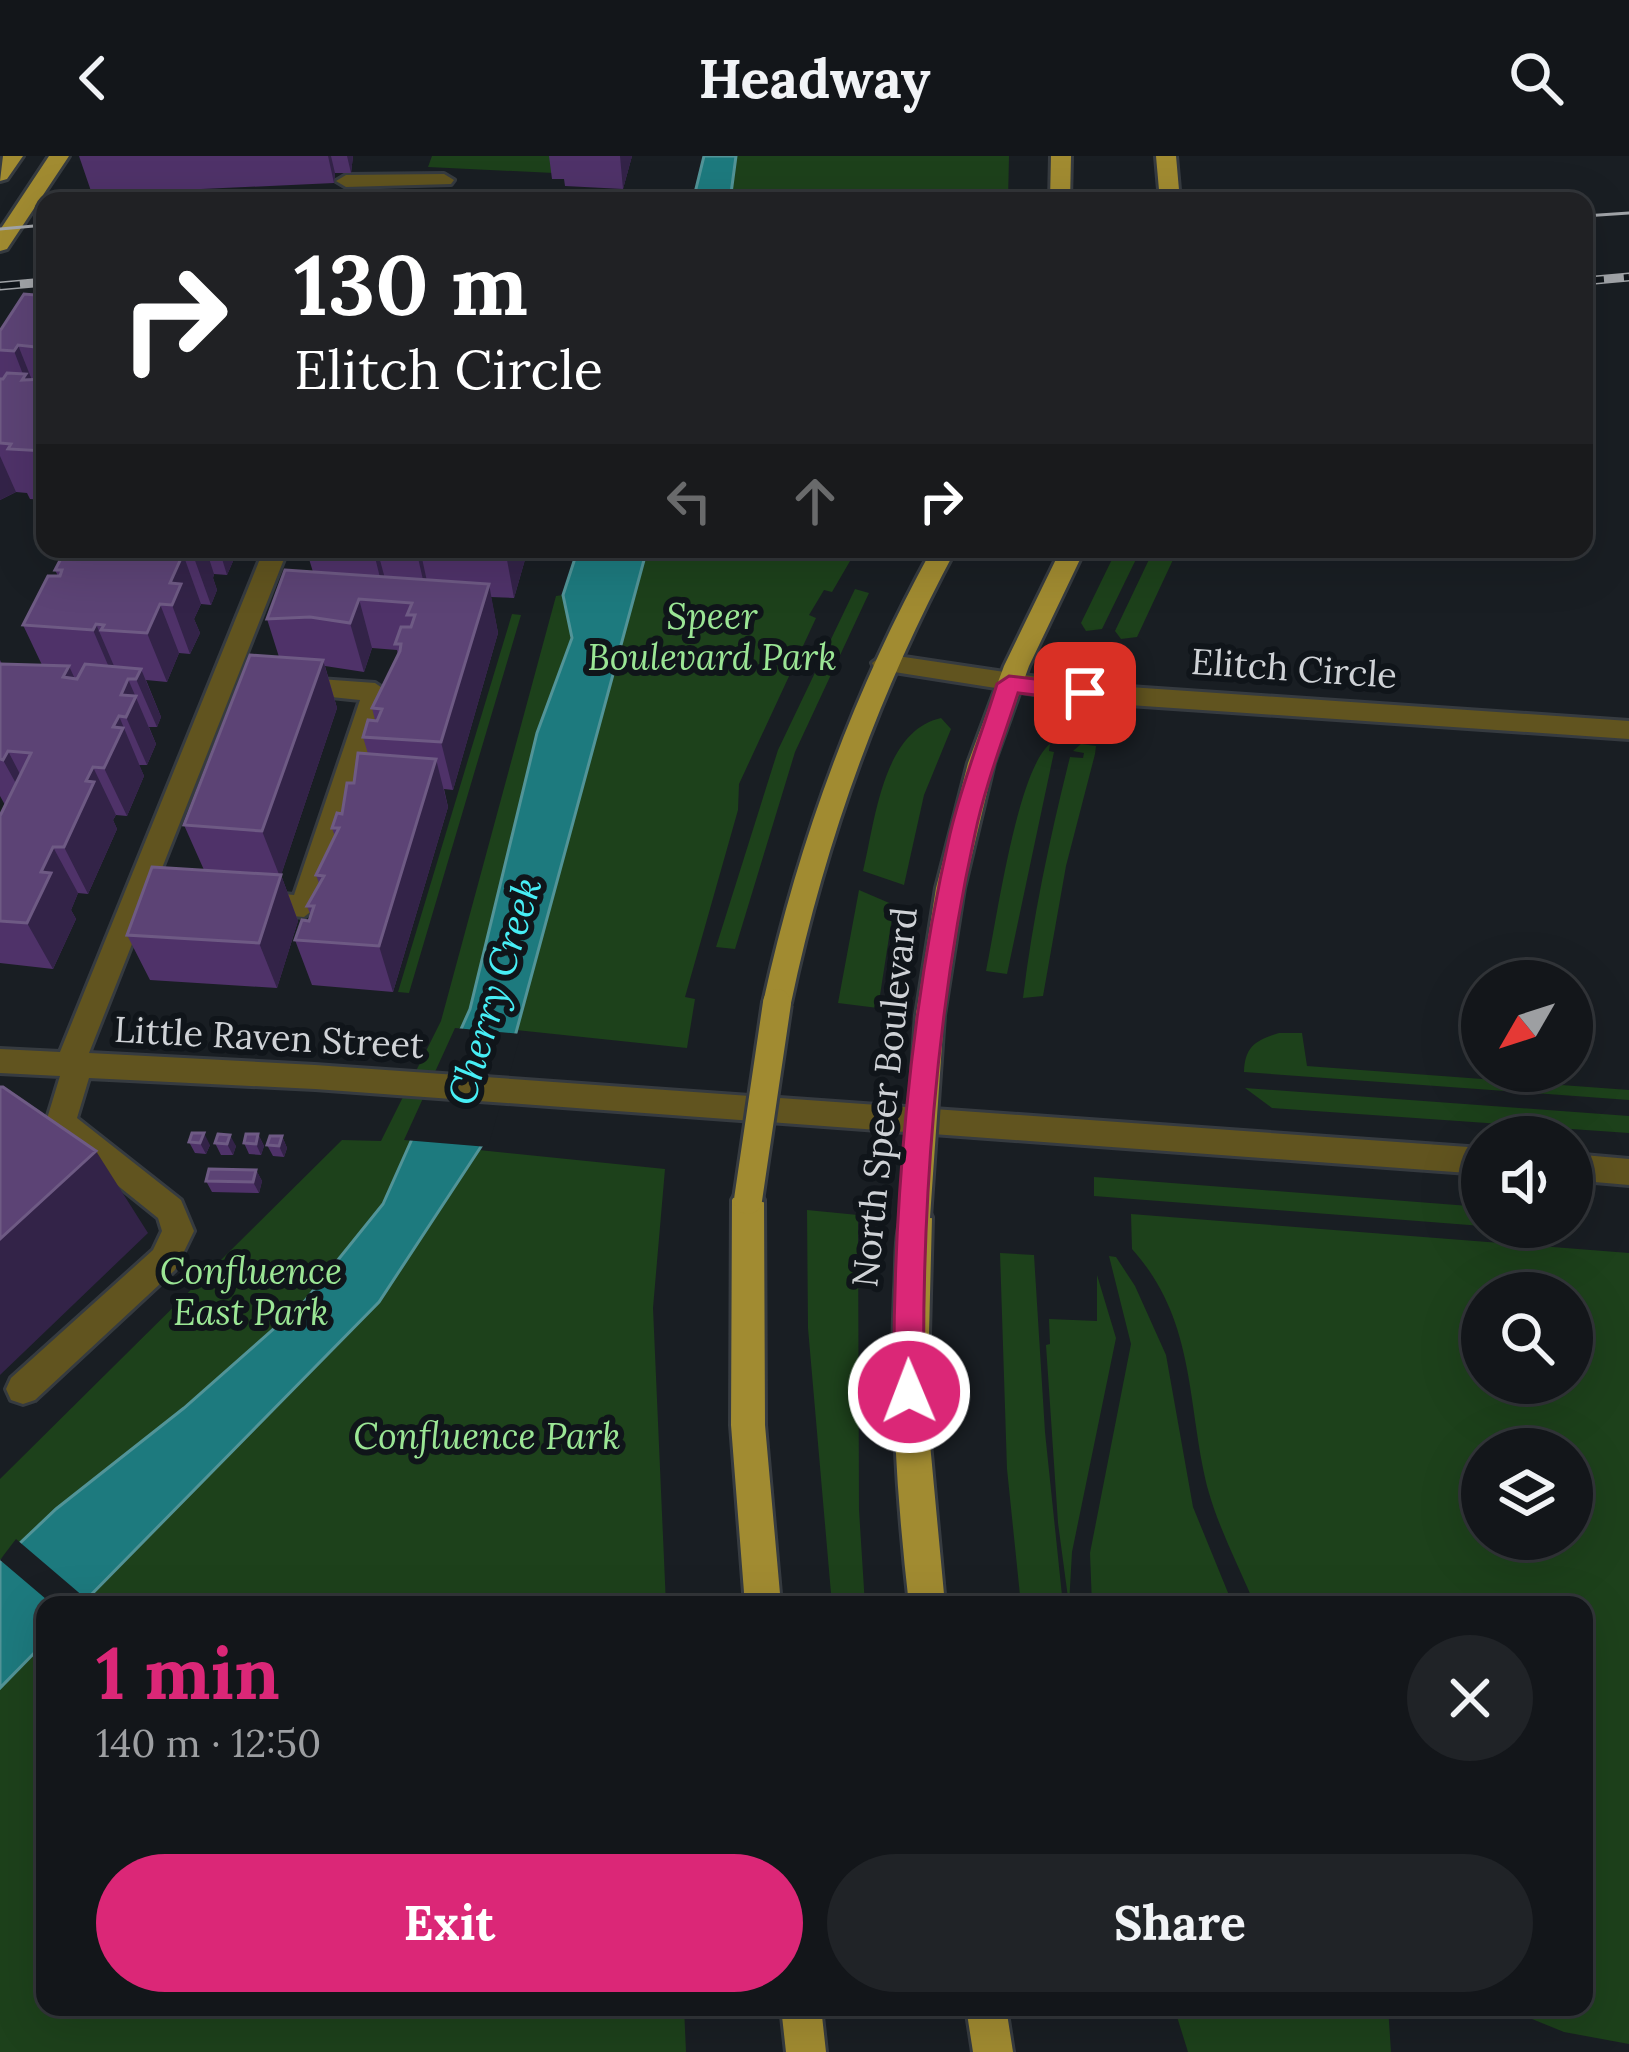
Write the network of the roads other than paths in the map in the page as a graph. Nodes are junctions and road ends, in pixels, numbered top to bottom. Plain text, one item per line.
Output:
1 (13, 156) edge
2 (59, 156) edge
3 (400, 156) edge
4 (1060, 156) edge
5 (1166, 156) edge
6 (0, 175) edge
7 (445, 180) dead end
8 (388, 181) junction
9 (346, 182) dead end
10 (1060, 192) edge
11 (1169, 192) edge
12 (0, 245) edge
13 (274, 558) edge
14 (939, 558) edge
15 (1069, 558) edge
16 (884, 663) junction
17 (247, 682) junction
18 (1009, 684) junction
19 (1629, 730) edge
20 (234, 901) edge
21 (0, 1061) edge
22 (74, 1064) junction
23 (1461, 1159) edge
24 (1593, 1169) edge
25 (1629, 1172) edge
26 (23, 1389) dead end
27 (762, 1596) edge
28 (926, 1596) edge
29 (803, 2016) edge
30 (987, 2016) edge
31 (806, 2052) edge
32 (993, 2052) edge

1 - 6 main road
2 - 12 main road
3 - 8 street
4 - 10 main road
5 - 11 main road
7 - 8 street
8 - 9 street
13 - 17 street
14 - 16 main road
15 - 18 main road, North Speer Boulevard
16 - 18 street, Elitch Circle
16 - 27 main road, bridge
17 - 20 street
17 - 22 street
18 - 19 street, Elitch Circle
18 - 28 main road, North Speer Boulevard, bridge
21 - 22 street, Little Raven Street
22 - 23 street, Little Raven Street
22 - 26 street
24 - 25 street
29 - 31 main road
30 - 32 main road

